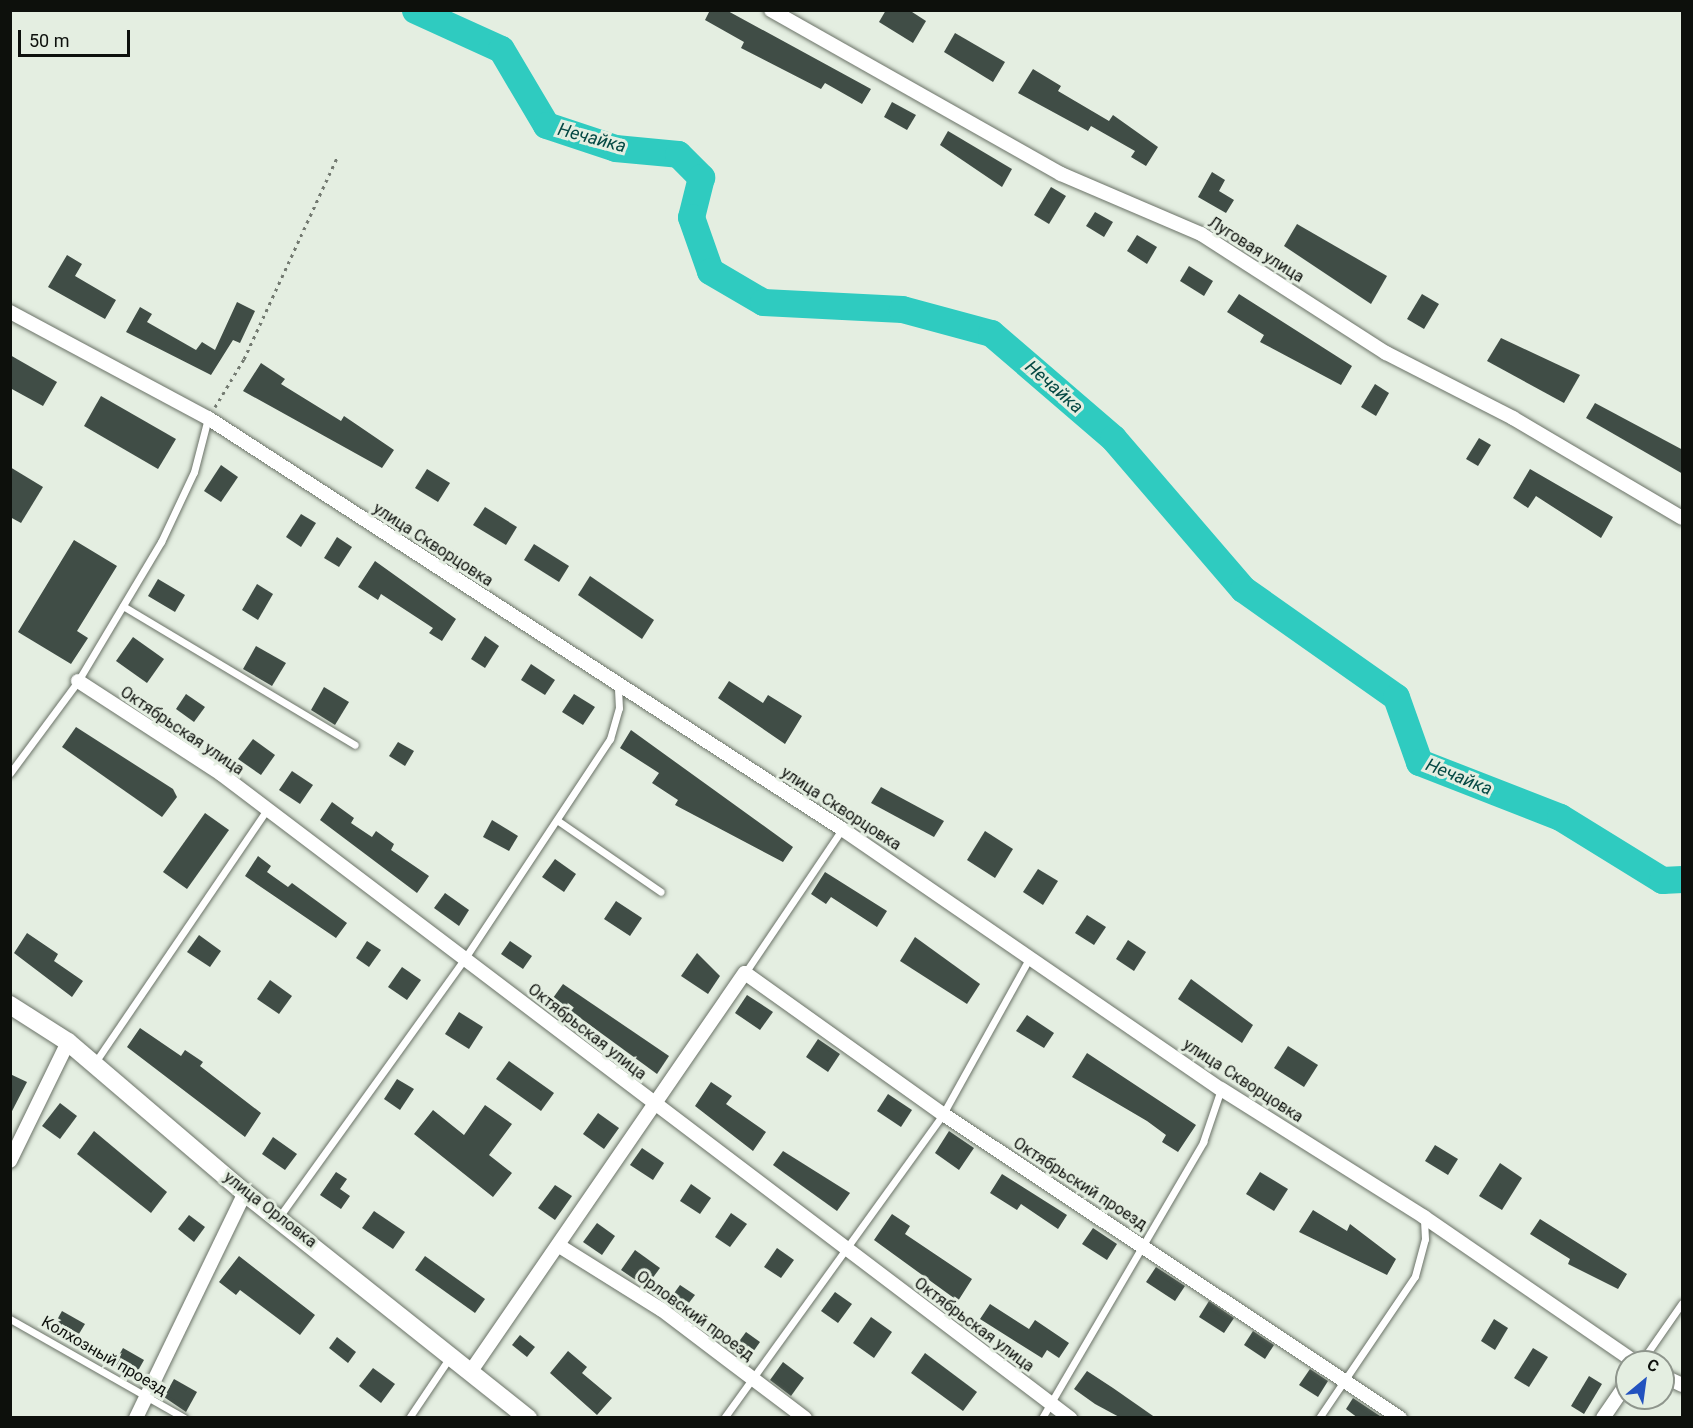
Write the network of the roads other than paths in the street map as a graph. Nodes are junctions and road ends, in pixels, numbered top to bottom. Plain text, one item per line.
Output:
1 (771, 10) edge
2 (10, 312) edge
3 (208, 418) junction
4 (1683, 518) edge
5 (123, 606) junction
6 (78, 681) junction
7 (618, 686) junction
8 (355, 745) dead end
9 (10, 773) edge
10 (265, 812) junction
11 (556, 820) junction
12 (842, 829) junction
13 (661, 892) dead end
14 (1031, 955) junction
15 (465, 958) junction
16 (745, 973) junction
17 (10, 1005) edge
18 (68, 1042) junction
19 (94, 1064) junction
20 (1221, 1089) junction
21 (655, 1107) junction
22 (943, 1114) junction
23 (10, 1161) edge
24 (245, 1193) junction
25 (279, 1217) junction
26 (1424, 1217) junction
27 (1140, 1243) junction
28 (561, 1247) junction
29 (847, 1252) junction
30 (1683, 1303) edge
31 (10, 1319) edge
32 (1618, 1350) edge
33 (1650, 1350) edge
34 (451, 1355) junction
35 (471, 1371) junction
36 (1347, 1377) junction
37 (753, 1380) junction
38 (145, 1395) junction
39 (1615, 1400) edge
40 (1052, 1404) junction
41 (136, 1418) edge
42 (184, 1418) edge
43 (409, 1418) edge
44 (528, 1418) edge
45 (724, 1418) edge
46 (805, 1418) edge
47 (1042, 1418) edge
48 (1070, 1418) edge
49 (1319, 1418) edge
50 (1400, 1418) edge
51 (1602, 1418) edge

1 - 4 street, Луговая улица
2 - 3 street, улица Скворцовка
3 - 5 lane
3 - 7 street, улица Скворцовка
5 - 6 lane
5 - 8 lane
6 - 9 lane
6 - 10 street, Октябрьская улица
7 - 11 lane
7 - 12 street, улица Скворцовка
10 - 15 street, Октябрьская улица
10 - 19 lane
11 - 13 lane
11 - 15 lane
12 - 14 street, улица Скворцовка
12 - 16 lane
14 - 20 street, улица Скворцовка
14 - 22 lane
15 - 21 street, Октябрьская улица
15 - 25 lane
16 - 21 street
16 - 22 street, Октябрьский проезд
17 - 18 street, улица Орловка
18 - 19 street, улица Орловка
18 - 23 street
19 - 24 street, улица Орловка
20 - 26 street, улица Скворцовка
20 - 27 lane
21 - 28 street
21 - 29 street, Октябрьская улица
22 - 27 street, Октябрьский проезд
22 - 29 lane
24 - 25 street, улица Орловка
24 - 38 street
25 - 34 street, улица Орловка
26 - 32 street, улица Скворцовка
26 - 36 lane
27 - 36 street, Октябрьский проезд
27 - 40 lane
28 - 35 street
28 - 37 street, Орловский проезд
29 - 37 lane
29 - 40 street, Октябрьская улица
30 - 33 lane
31 - 38 lane, Колхозный проезд
34 - 35 street, улица Орловка
34 - 43 lane
35 - 44 street, улица Орловка
36 - 49 lane
36 - 50 street, Октябрьский проезд
37 - 45 lane
37 - 46 street, Орловский проезд
38 - 41 street
38 - 42 lane, Колхозный проезд
39 - 51 street
40 - 47 lane
40 - 48 street, Октябрьская улица

